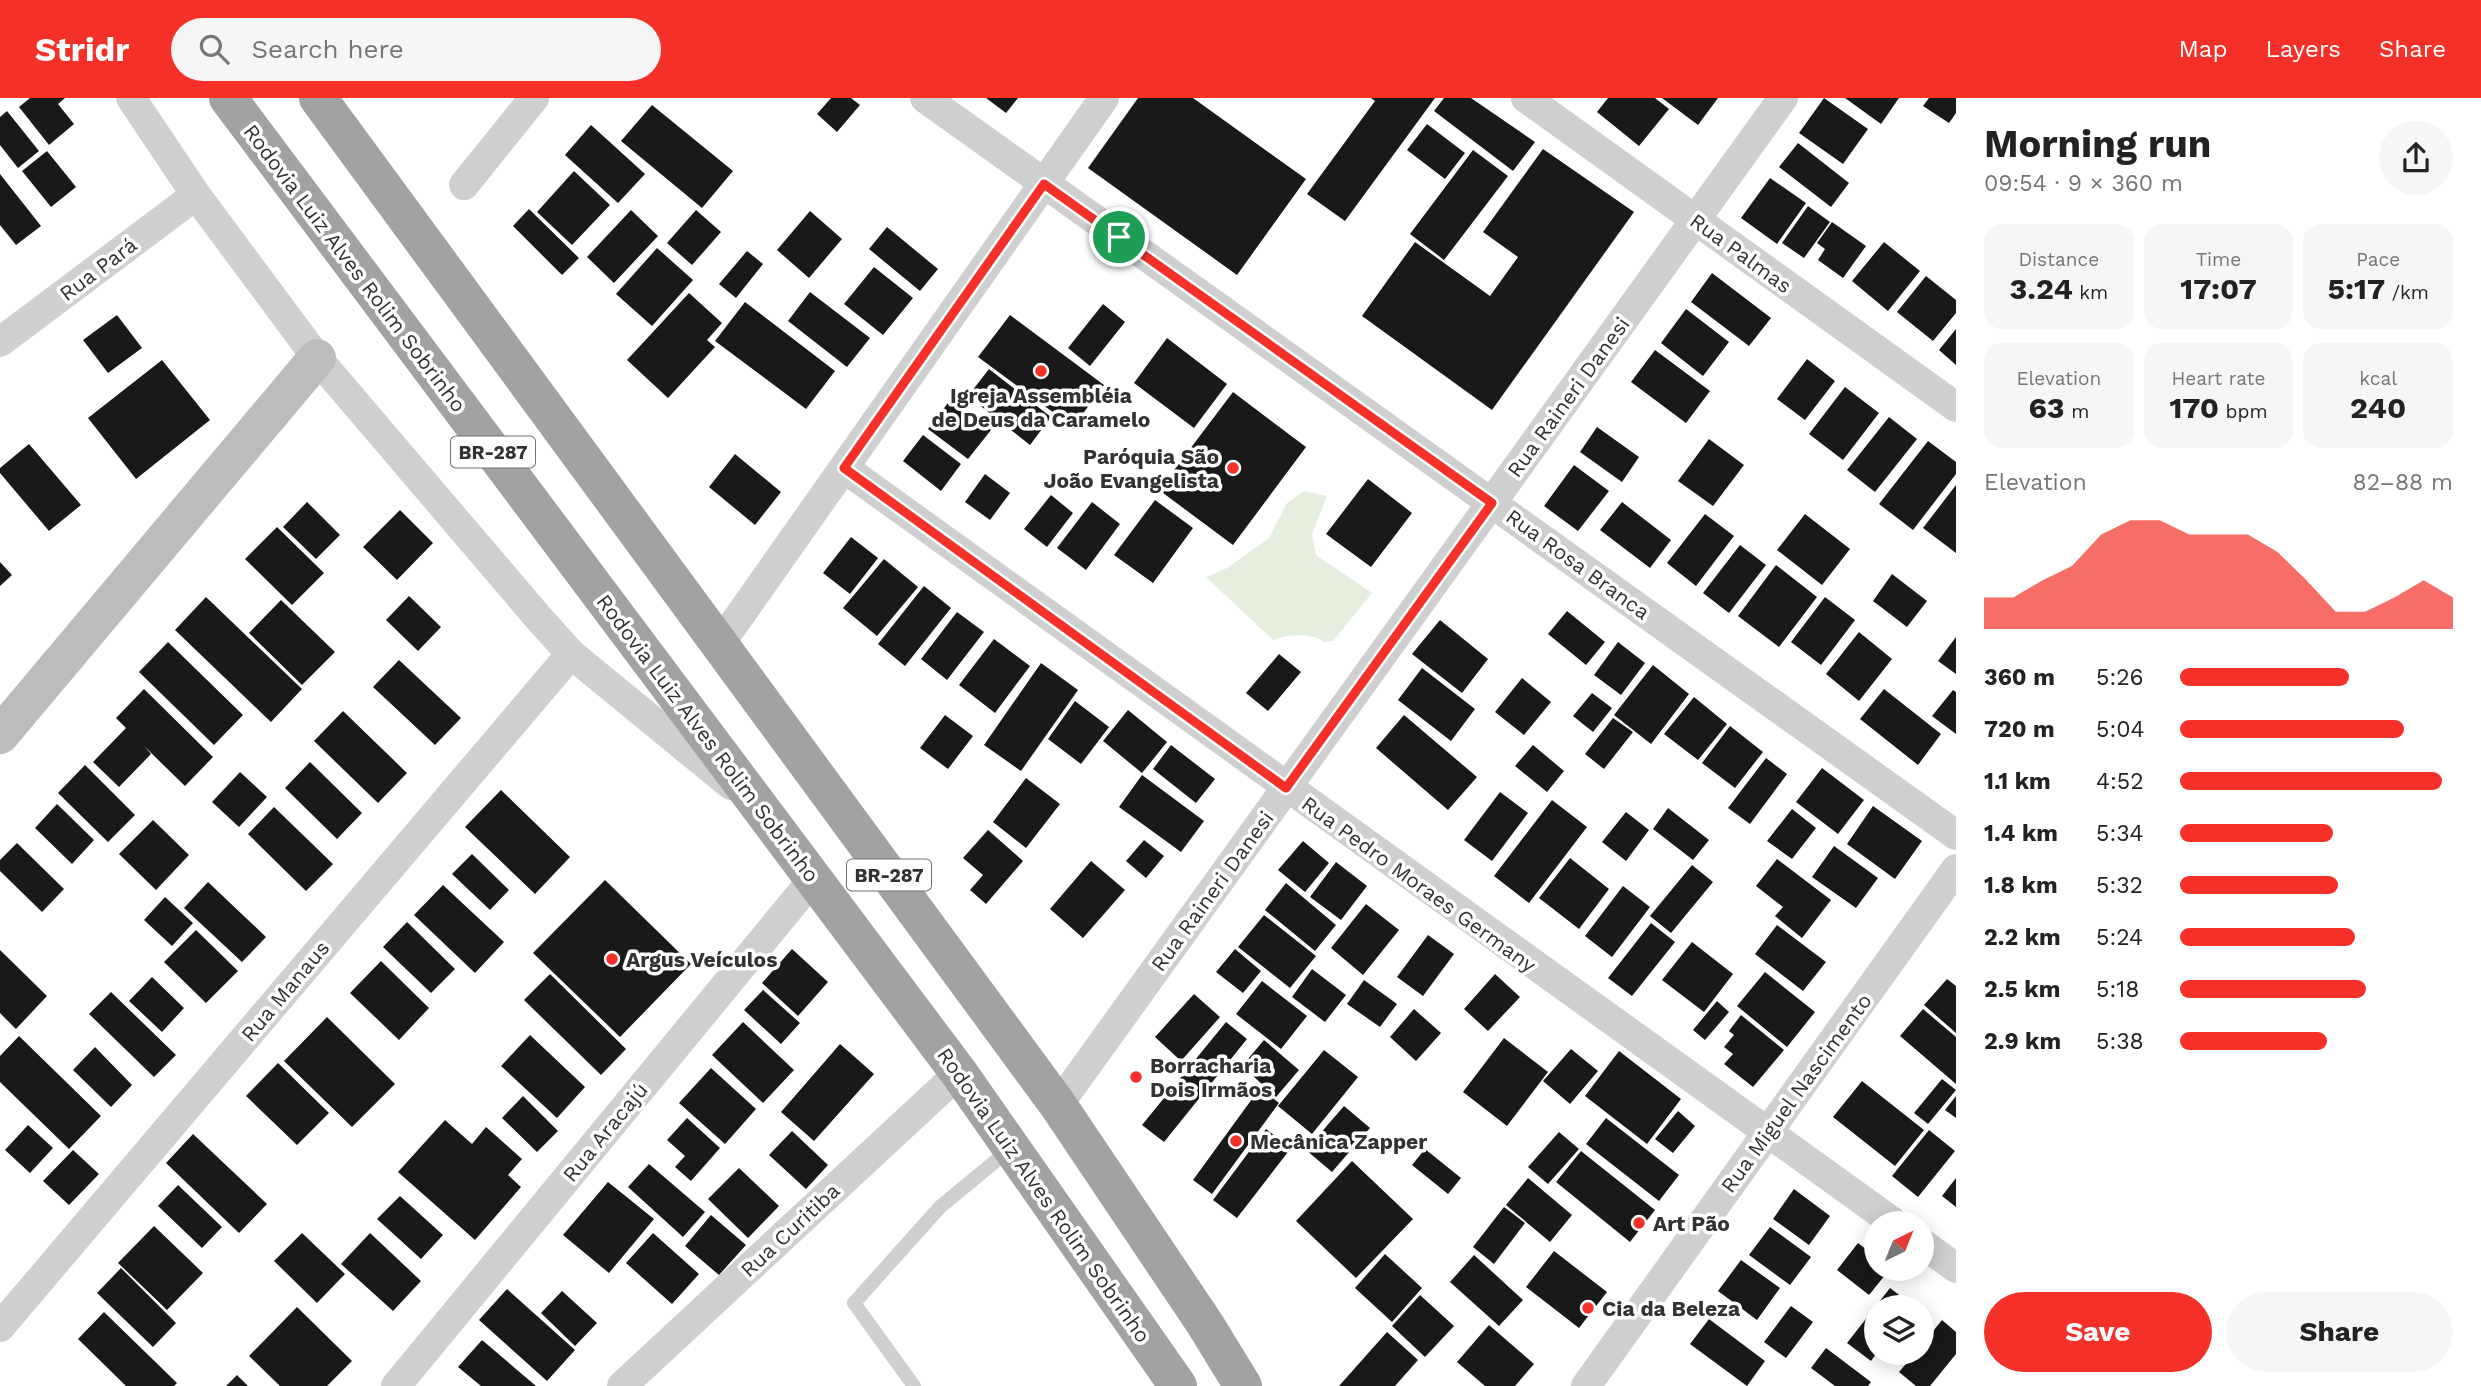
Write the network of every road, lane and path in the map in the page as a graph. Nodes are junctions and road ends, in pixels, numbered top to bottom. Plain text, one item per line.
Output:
1 (131, 98) edge
2 (228, 98) edge
3 (318, 98) edge
4 (534, 98) edge
5 (925, 98) edge
6 (1104, 98) edge
7 (1527, 98) edge
8 (1783, 98) edge
9 (1044, 184) junction
10 (464, 185) dead end
11 (196, 195) junction
12 (1696, 220) junction
13 (0, 342) edge
14 (317, 358) junction
15 (1956, 407) edge
16 (844, 468) junction
17 (1492, 503) junction
18 (719, 645) junction
19 (570, 654) junction
20 (0, 735) edge
21 (1286, 788) junction
22 (758, 807) junction
23 (1956, 835) edge
24 (1956, 869) edge
25 (814, 878) junction
26 (959, 1073) junction
27 (1058, 1105) junction
28 (1768, 1133) junction
29 (1013, 1147) junction
30 (1877, 1211) edge
31 (1934, 1252) edge
32 (1956, 1268) edge
33 (0, 1328) edge
34 (396, 1386) edge
35 (622, 1386) edge
36 (914, 1386) edge
37 (1178, 1386) edge
38 (1243, 1386) edge
39 (1586, 1386) edge

1 - 11 street
2 - 22 highway, Rodovia Luiz Alves Rolim Sobrinho / BR-287
3 - 18 highway, BR-287
4 - 10 street
5 - 9 street, Rua Rosa Branca
6 - 9 street
7 - 12 street, Rua Palmas
8 - 12 street, Rua Raineri Danesi
9 - 16 street
9 - 17 street, Rua Rosa Branca
11 - 13 street, Rua Pará
11 - 14 street
12 - 15 street, Rua Palmas
12 - 17 street, Rua Raineri Danesi
14 - 19 street
14 - 20 main road
16 - 18 street
16 - 21 street, Rua Pedro Moraes Germany
17 - 21 street, Rua Raineri Danesi
17 - 23 street, Rua Rosa Branca
18 - 27 highway, BR-287
19 - 22 street
19 - 33 street, Rua Manaus
21 - 27 street, Rua Raineri Danesi
21 - 28 street, Rua Pedro Moraes Germany
22 - 25 highway, Rodovia Luiz Alves Rolim Sobrinho / BR-287
24 - 28 street, Rua Miguel Nascimento
25 - 26 highway, Rodovia Luiz Alves Rolim Sobrinho / BR-287
25 - 34 street, Rua Aracajú
26 - 29 highway, Rodovia Luiz Alves Rolim Sobrinho / BR-287
26 - 35 street, Rua Curitiba
27 - 38 highway, BR-287
28 - 30 street, Rua Pedro Moraes Germany
28 - 39 street, Rua Miguel Nascimento
29 - 36 lane
29 - 37 highway, Rodovia Luiz Alves Rolim Sobrinho / BR-287
31 - 32 street

